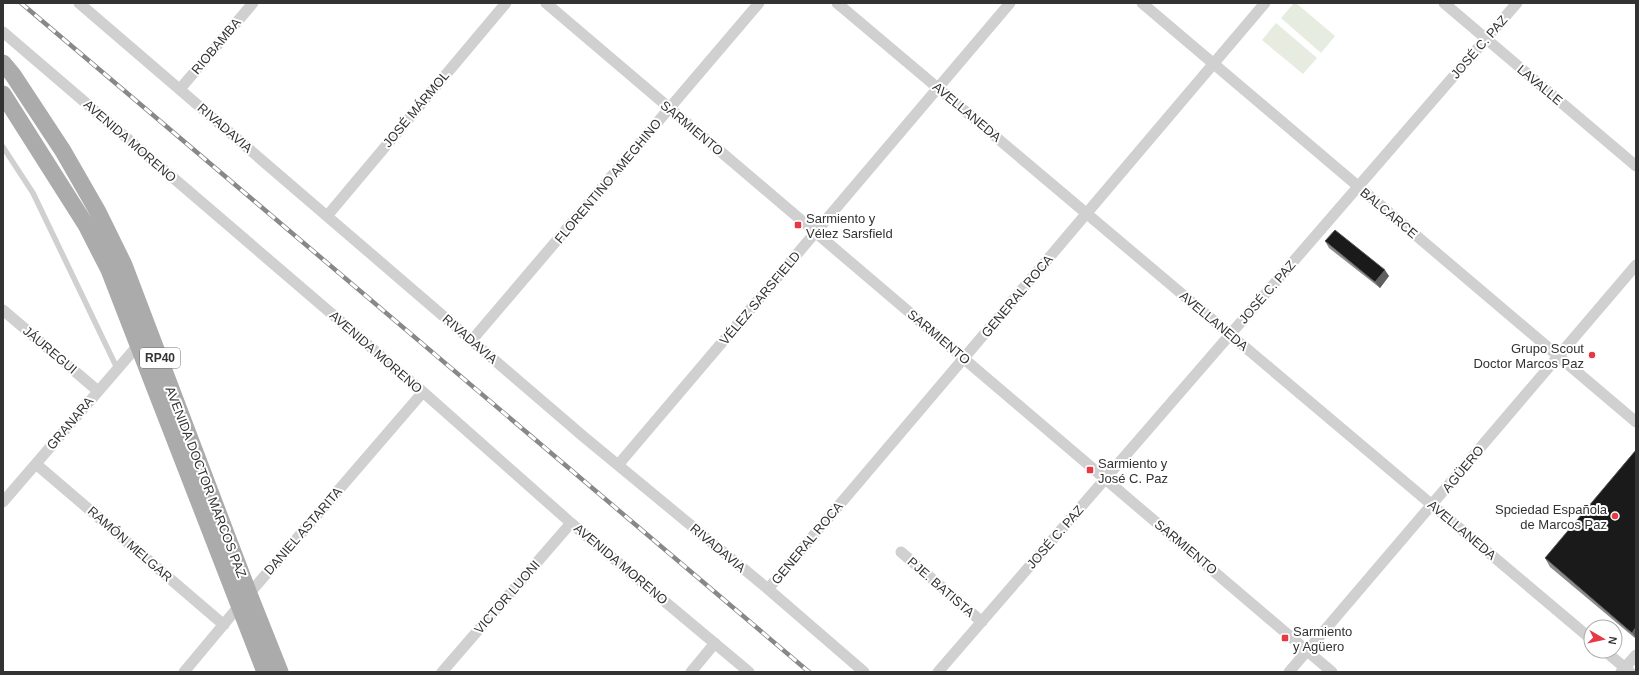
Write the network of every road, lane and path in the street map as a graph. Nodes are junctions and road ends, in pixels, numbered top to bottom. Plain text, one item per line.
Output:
1 (80, 3) edge
2 (253, 3) edge
3 (506, 3) edge
4 (546, 3) edge
5 (759, 3) edge
6 (838, 3) edge
7 (1010, 3) edge
8 (1142, 3) edge
9 (1265, 3) edge
10 (1444, 3) edge
11 (1516, 3) edge
12 (3, 32) edge
13 (1486, 39) junction
14 (3, 63) edge
15 (1214, 64) junction
16 (938, 88) junction
17 (180, 89) junction
18 (3, 94) edge
19 (670, 108) junction
20 (3, 147) edge
21 (1636, 166) edge
22 (1358, 186) junction
23 (1087, 213) junction
24 (327, 216) junction
25 (815, 232) junction
26 (1636, 265) edge
27 (3, 310) edge
28 (1230, 334) junction
29 (472, 340) junction
30 (139, 344) junction
31 (1558, 356) junction
32 (964, 358) junction
33 (117, 368) junction
34 (98, 391) junction
35 (423, 392) junction
36 (1636, 422) edge
37 (36, 464) junction
38 (618, 465) junction
39 (1105, 479) junction
40 (3, 502) edge
41 (1432, 505) junction
42 (572, 523) junction
43 (901, 552) dead end
44 (768, 589) junction
45 (244, 600) junction
46 (982, 622) junction
47 (224, 625) junction
48 (1583, 632) edge
49 (715, 643) junction
50 (1307, 651) junction
51 (1636, 655) edge
52 (1613, 659) edge
53 (1625, 671) edge
54 (184, 672) edge
55 (265, 672) edge
56 (280, 672) edge
57 (442, 672) edge
58 (691, 672) edge
59 (749, 672) edge
60 (864, 672) edge
61 (938, 672) edge
62 (1289, 672) edge
63 (1332, 672) edge

1 - 17 street, RIVADAVIA
2 - 17 street, RIOBAMBA
3 - 24 street, JOSÉ MÁRMOL
4 - 19 street, SARMIENTO
5 - 19 street, FLORENTINO AMEGHINO
6 - 16 street, AVELLANEDA
7 - 16 street, VÉLEZ SARSFIELD
8 - 15 street, BALCARCE
9 - 15 street, GENERAL ROCA
10 - 13 street, LAVALLE
11 - 13 street, JOSÉ C. PAZ
12 - 35 street, AVENIDA MORENO
13 - 21 street, LAVALLE
13 - 22 street, JOSÉ C. PAZ
14 - 45 main road, AVENIDA DOCTOR MARCOS PAZ / RP40
15 - 22 street, BALCARCE
15 - 23 street, GENERAL ROCA
16 - 23 street, AVELLANEDA
16 - 25 street, VÉLEZ SARSFIELD
17 - 24 street, RIVADAVIA
18 - 30 main road, AVENIDA DOCTOR MARCOS PAZ / RP40
19 - 25 street, SARMIENTO
19 - 29 street, FLORENTINO AMEGHINO
20 - 33 lane
22 - 28 street, JOSÉ C. PAZ
22 - 31 street, BALCARCE
23 - 28 street, AVELLANEDA
23 - 32 street, GENERAL ROCA
24 - 29 street, RIVADAVIA
25 - 32 street, SARMIENTO
25 - 38 street, VÉLEZ SARSFIELD
26 - 31 street, AGÜERO
27 - 34 street, JÁUREGUI
28 - 39 street, JOSÉ C. PAZ
28 - 41 street, AVELLANEDA
29 - 38 street, RIVADAVIA
30 - 33 street, GRANARA
30 - 45 main road, AVENIDA DOCTOR MARCOS PAZ / RP40
31 - 36 street, BALCARCE
31 - 41 street, AGÜERO
32 - 39 street, SARMIENTO
32 - 44 street, GENERAL ROCA
33 - 34 street, GRANARA
34 - 37 street, GRANARA
35 - 42 street, AVENIDA MORENO
35 - 45 street, DANIEL ASTARITA
37 - 40 street, GRANARA
37 - 47 street, RAMÓN MELGAR
38 - 44 street, RIVADAVIA
39 - 46 street, JOSÉ C. PAZ
39 - 50 street, SARMIENTO
41 - 48 street, AVELLANEDA
41 - 50 street, AGÜERO
42 - 49 street, AVENIDA MORENO
42 - 57 street, VICTOR LUONI
43 - 46 street, PJE. BATISTA
44 - 60 street, RIVADAVIA
45 - 47 street, DANIEL ASTARITA
45 - 55 main road, AVENIDA DOCTOR MARCOS PAZ / RP40
45 - 56 main road, AVENIDA DOCTOR MARCOS PAZ / RP40
46 - 61 street, JOSÉ C. PAZ
47 - 54 street, DANIEL ASTARITA
49 - 58 street
49 - 59 street, AVENIDA MORENO
50 - 62 street, AGÜERO
50 - 63 street, SARMIENTO
51 - 53 street
52 - 53 street

